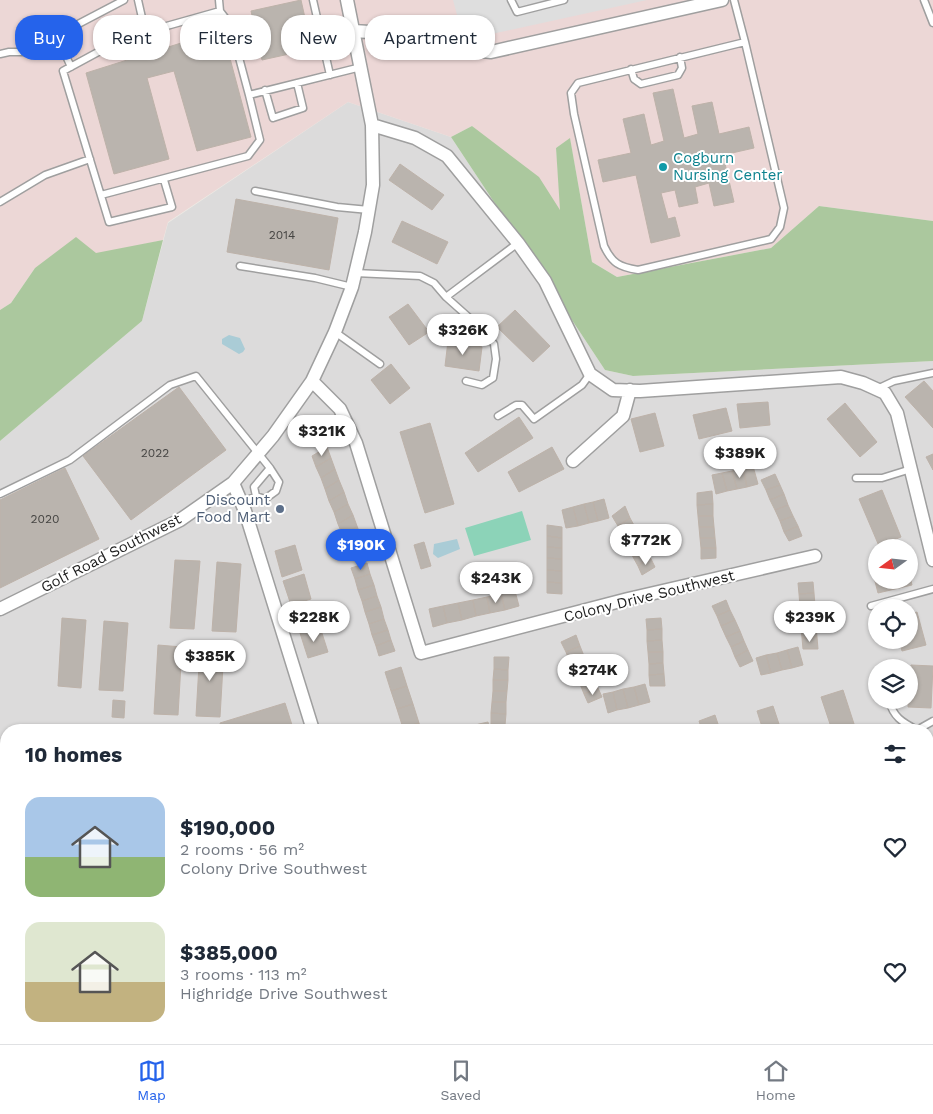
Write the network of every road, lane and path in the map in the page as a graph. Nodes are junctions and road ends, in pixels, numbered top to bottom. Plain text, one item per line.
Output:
1 (124, 0) edge
2 (138, 0) edge
3 (219, 0) edge
4 (313, 0) edge
5 (347, 0) edge
6 (511, 0) edge
7 (564, 0) edge
8 (722, 0) edge
9 (734, 0) edge
10 (924, 0) edge
11 (220, 10) junction
12 (141, 15) edge
13 (350, 15) edge
14 (83, 22) edge
15 (933, 23) edge
16 (170, 24) edge
17 (355, 31) edge
18 (355, 36) edge
19 (745, 42) junction
20 (15, 52) edge
21 (0, 54) edge
22 (93, 55) edge
23 (680, 57) junction
24 (68, 60) edge
25 (71, 67) junction
26 (361, 67) junction
27 (631, 69) junction
28 (330, 74) junction
29 (297, 83) junction
30 (265, 90) junction
31 (249, 95) junction
32 (372, 125) junction
33 (90, 159) junction
34 (164, 180) junction
35 (255, 191) dead end
36 (101, 195) junction
37 (0, 202) edge
38 (368, 210) junction
39 (518, 243) junction
40 (240, 266) dead end
41 (355, 273) junction
42 (352, 287) junction
43 (446, 297) junction
44 (335, 332) junction
45 (380, 364) dead end
46 (933, 373) edge
47 (590, 374) junction
48 (312, 381) junction
49 (466, 381) dead end
50 (876, 389) junction
51 (630, 390) junction
52 (498, 416) dead end
53 (259, 452) junction
54 (573, 461) dead end
55 (270, 468) junction
56 (911, 468) junction
57 (856, 478) dead end
58 (233, 484) junction
59 (0, 494) edge
60 (256, 496) junction
61 (242, 503) junction
62 (930, 528) edge
63 (815, 556) dead end
64 (933, 560) edge
65 (933, 589) edge
66 (897, 599) edge
67 (0, 610) edge
68 (891, 709) edge
69 (311, 724) edge
70 (906, 724) edge

1 - 14 lane
2 - 12 lane
3 - 11 lane
4 - 28 lane
5 - 13 street, Golf Road Southwest
6 - 7 lane
8 - 17 street
9 - 19 lane
10 - 15 lane
11 - 16 lane
11 - 31 lane
18 - 26 street, Golf Road Southwest
19 - 23 lane
19 - 27 lane
20 - 21 lane
22 - 25 lane
23 - 27 lane
23 - 27 lane
24 - 25 lane
25 - 33 lane
26 - 28 lane
26 - 32 street, Golf Road Southwest
28 - 29 lane
29 - 30 lane
29 - 30 lane
30 - 31 lane
31 - 34 lane
32 - 38 street, Golf Road Southwest
32 - 39 street
33 - 36 lane
33 - 37 lane
34 - 36 lane
34 - 36 lane
35 - 38 lane
38 - 41 street, Golf Road Southwest
39 - 43 lane
39 - 47 street
40 - 42 lane
41 - 42 street, Golf Road Southwest
41 - 43 lane
42 - 44 street, Golf Road Southwest
43 - 49 lane
44 - 45 lane
44 - 48 street, Golf Road Southwest
46 - 50 lane
47 - 51 street
47 - 52 lane
48 - 53 street, Golf Road Southwest
48 - 63 street, Colony Drive Southwest
50 - 51 street
50 - 56 street
51 - 54 street
53 - 55 lane
53 - 58 street, Golf Road Southwest
53 - 59 lane
55 - 60 lane
55 - 60 lane
56 - 57 lane
56 - 62 street
58 - 61 street
58 - 67 street, Golf Road Southwest
60 - 61 lane
61 - 69 street
62 - 64 street
65 - 66 lane
68 - 70 lane

